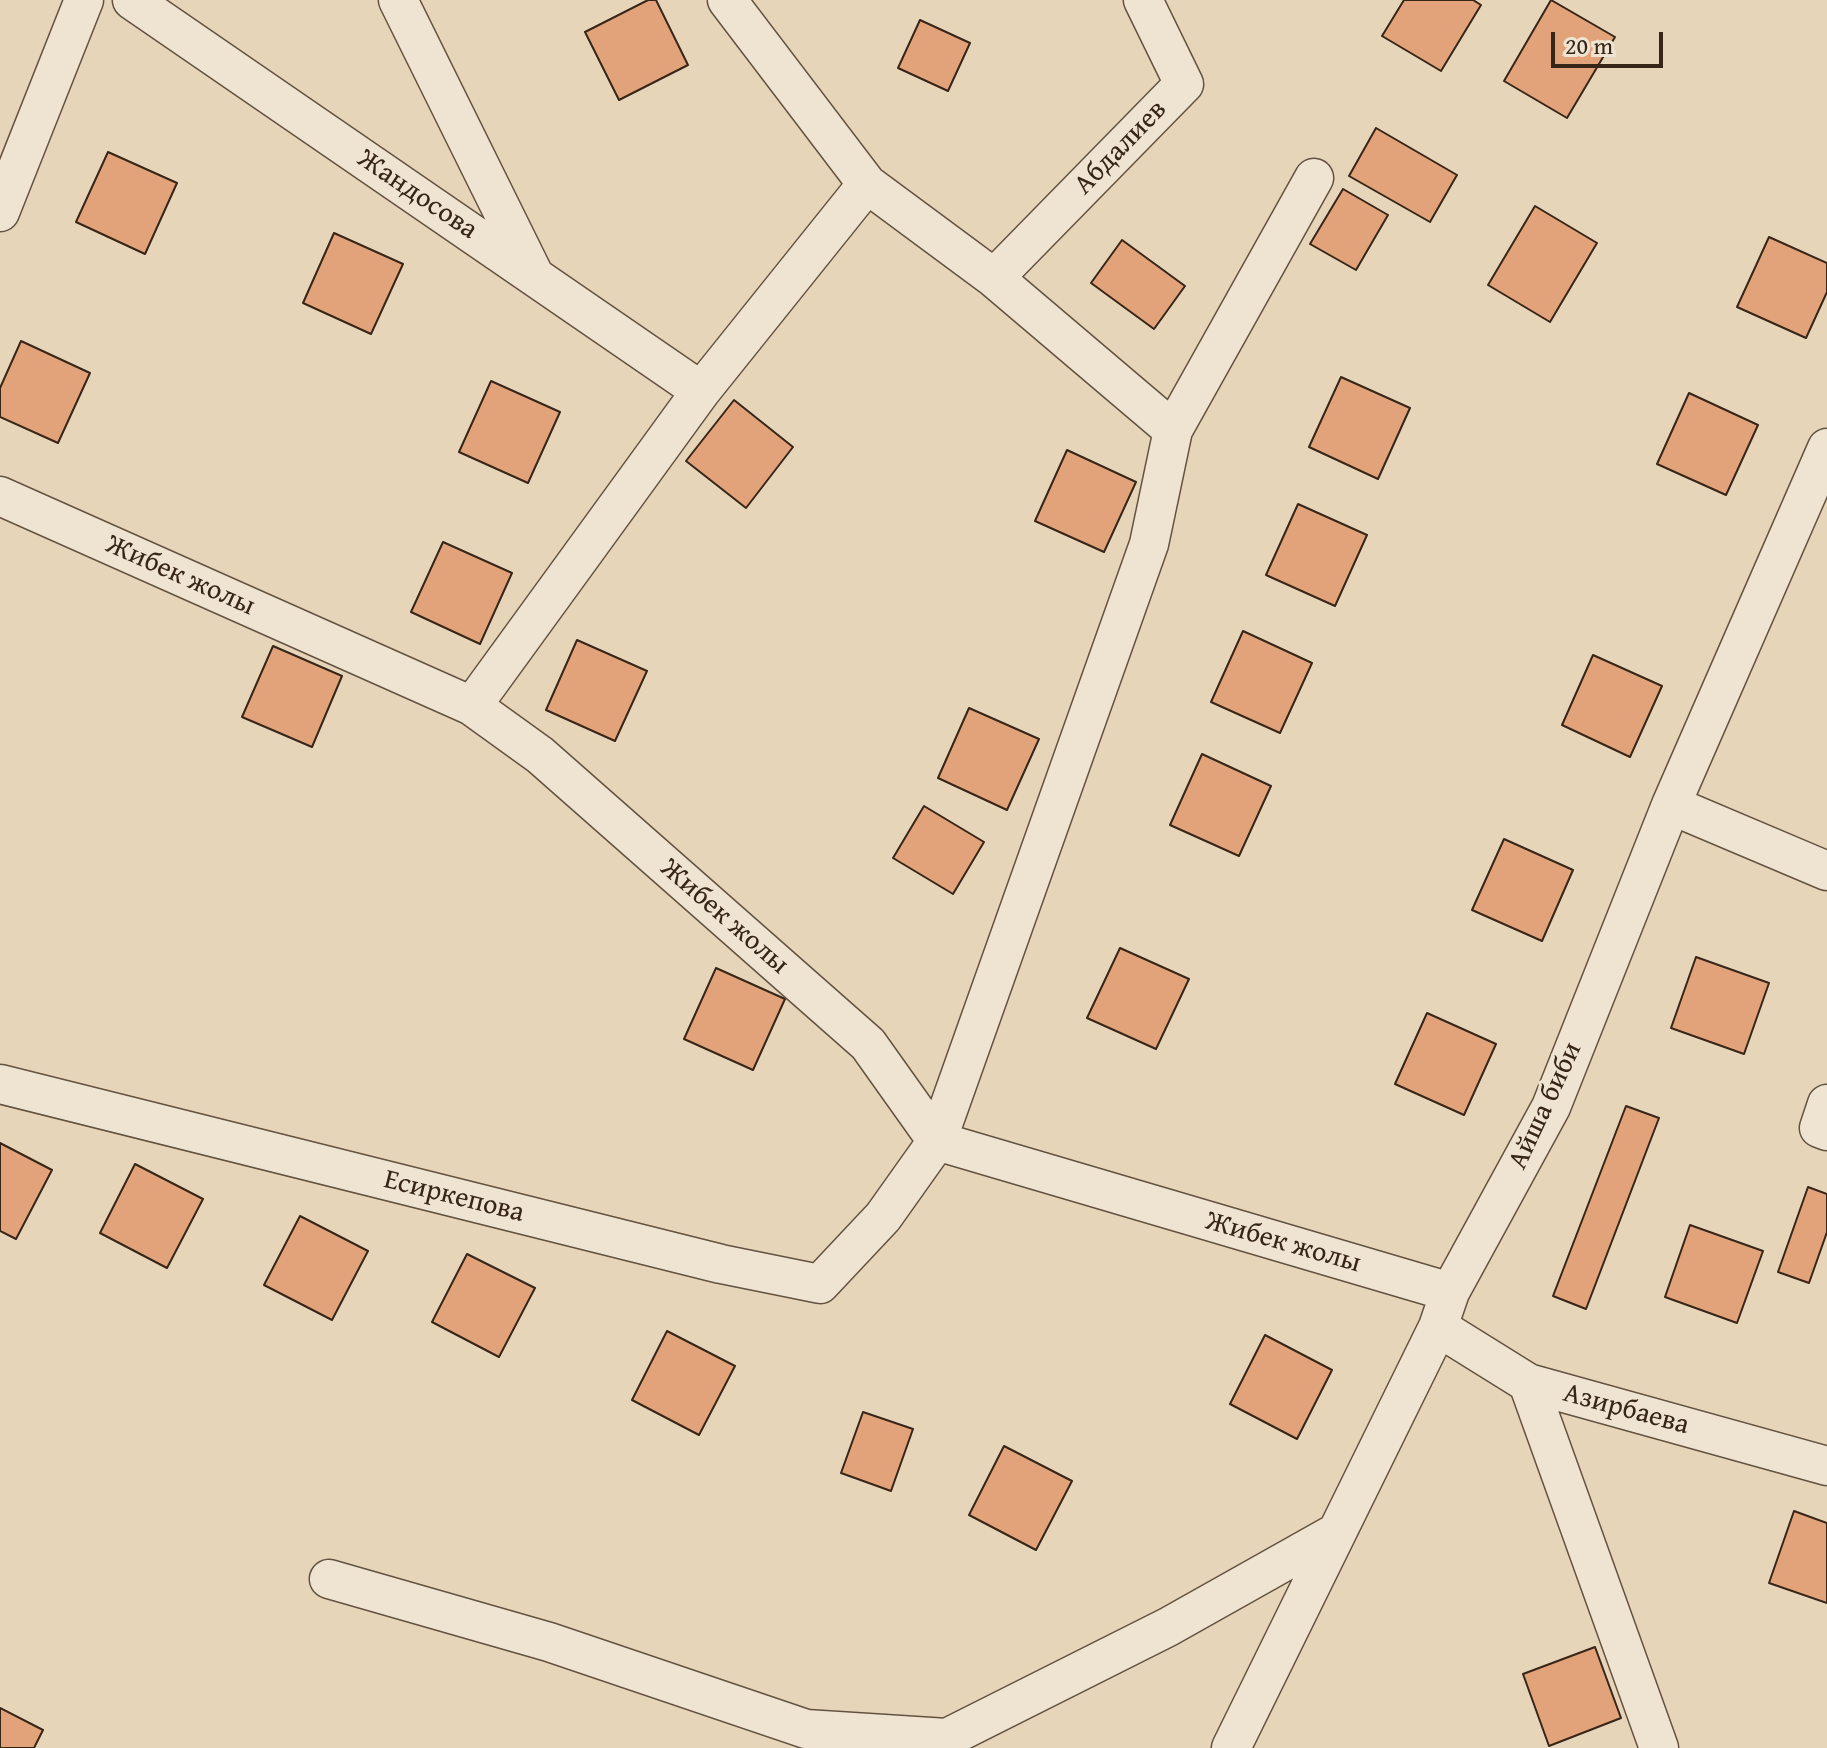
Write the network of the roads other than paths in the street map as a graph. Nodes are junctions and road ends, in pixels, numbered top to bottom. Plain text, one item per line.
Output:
1 (84, 0) edge
2 (132, 0) edge
3 (398, 0) edge
4 (727, 0) edge
5 (1143, 0) edge
6 (1314, 178) dead end
7 (867, 184) junction
8 (0, 212) edge
9 (534, 276) junction
10 (994, 278) junction
11 (701, 391) junction
12 (1173, 430) junction
13 (1827, 448) edge
14 (0, 496) edge
15 (472, 706) junction
16 (1671, 805) junction
17 (1827, 871) edge
18 (0, 1084) edge
19 (1827, 1104) edge
20 (1827, 1131) edge
21 (937, 1141) junction
22 (1444, 1309) junction
23 (1528, 1383) junction
24 (1827, 1466) edge
25 (1337, 1532) junction
26 (329, 1579) dead end
27 (1231, 1748) edge
28 (1659, 1748) edge

1 - 8 street
2 - 9 street, Жандосова
3 - 9 street
4 - 7 street
5 - 10 street, Абдалиев
6 - 12 street
7 - 10 street
7 - 11 street
9 - 11 street, Жандосова
10 - 12 street
11 - 15 street
12 - 21 street
13 - 16 street, Айша биби
14 - 15 street, Жибек жолы
15 - 21 street, Жибек жолы
16 - 17 street
16 - 22 street, Айша биби
18 - 21 street, Есиркепова
19 - 20 street
21 - 22 street, Жибек жолы
22 - 23 street, Азирбаева
22 - 25 street, Айша биби
23 - 24 street, Азирбаева
23 - 28 street
25 - 26 street
25 - 27 street, Айша биби

